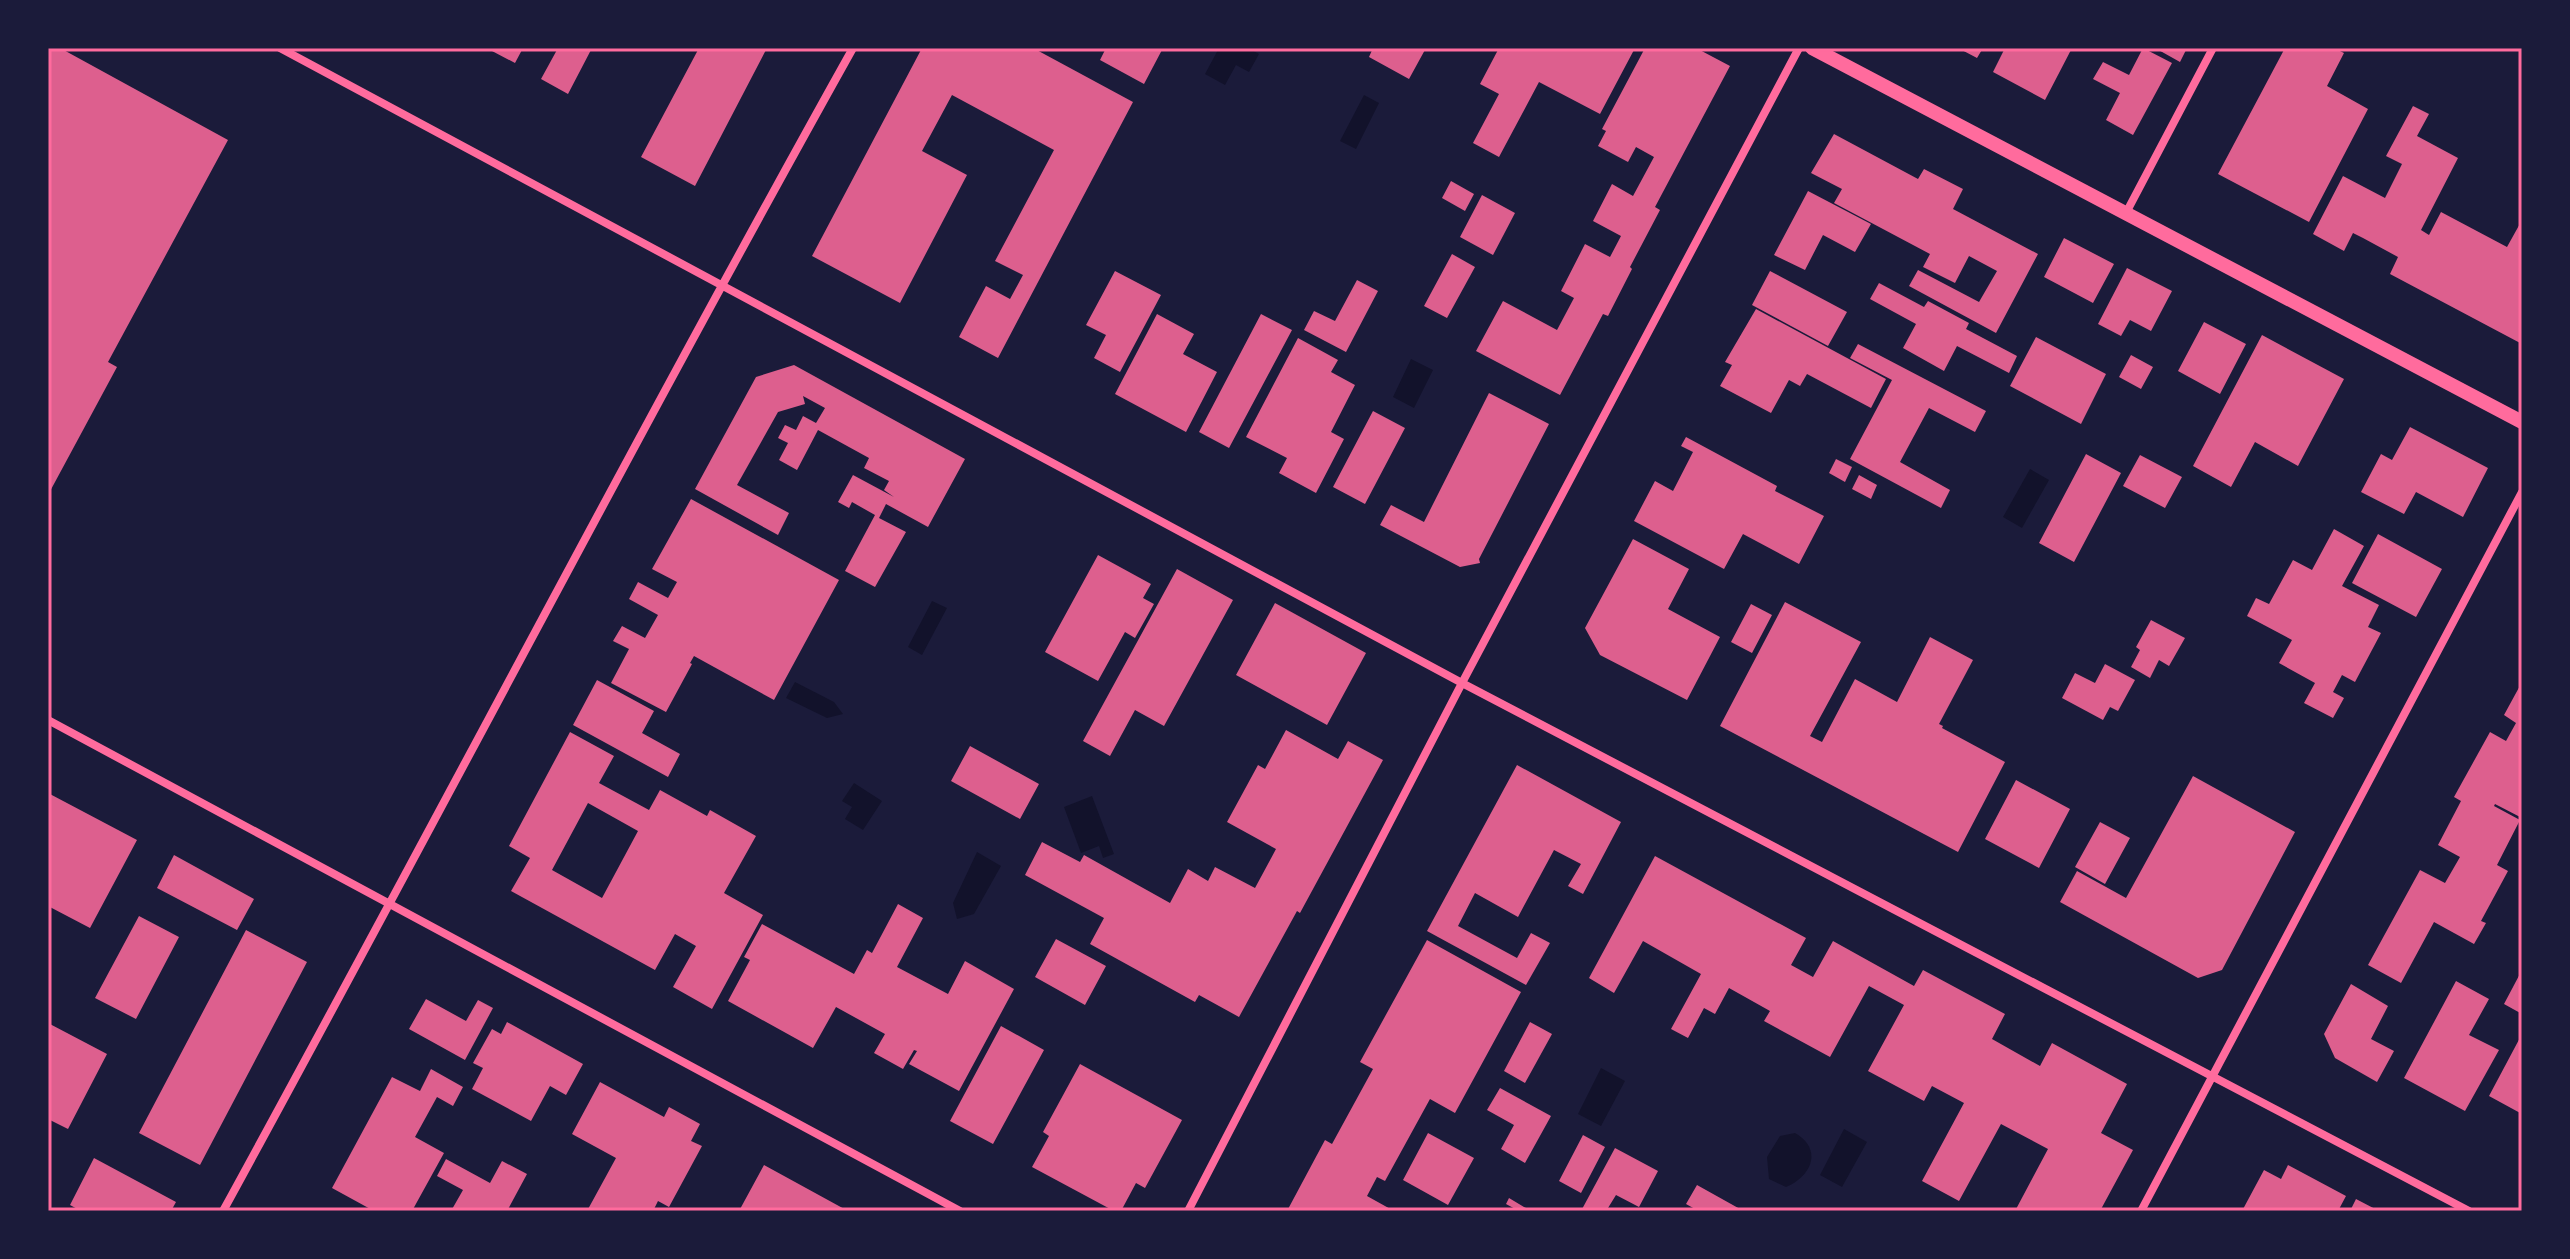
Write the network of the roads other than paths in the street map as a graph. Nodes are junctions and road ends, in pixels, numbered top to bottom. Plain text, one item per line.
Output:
1 (280, 48) edge
2 (853, 48) edge
3 (1799, 48) edge
4 (1812, 48) edge
5 (2213, 48) edge
6 (2126, 213) junction
7 (721, 284) junction
8 (2522, 422) edge
9 (2522, 492) edge
10 (1462, 683) junction
11 (48, 720) edge
12 (390, 906) junction
13 (2212, 1074) junction
14 (223, 1211) edge
15 (960, 1211) edge
16 (1188, 1211) edge
17 (2141, 1211) edge
18 (2469, 1211) edge

1 - 7 street
2 - 7 street
3 - 10 street
4 - 6 street
5 - 6 street
6 - 8 street
7 - 10 street
7 - 12 street
9 - 13 street
10 - 13 street
10 - 16 street
11 - 12 street
12 - 14 street
12 - 15 street
13 - 17 street
13 - 18 street

